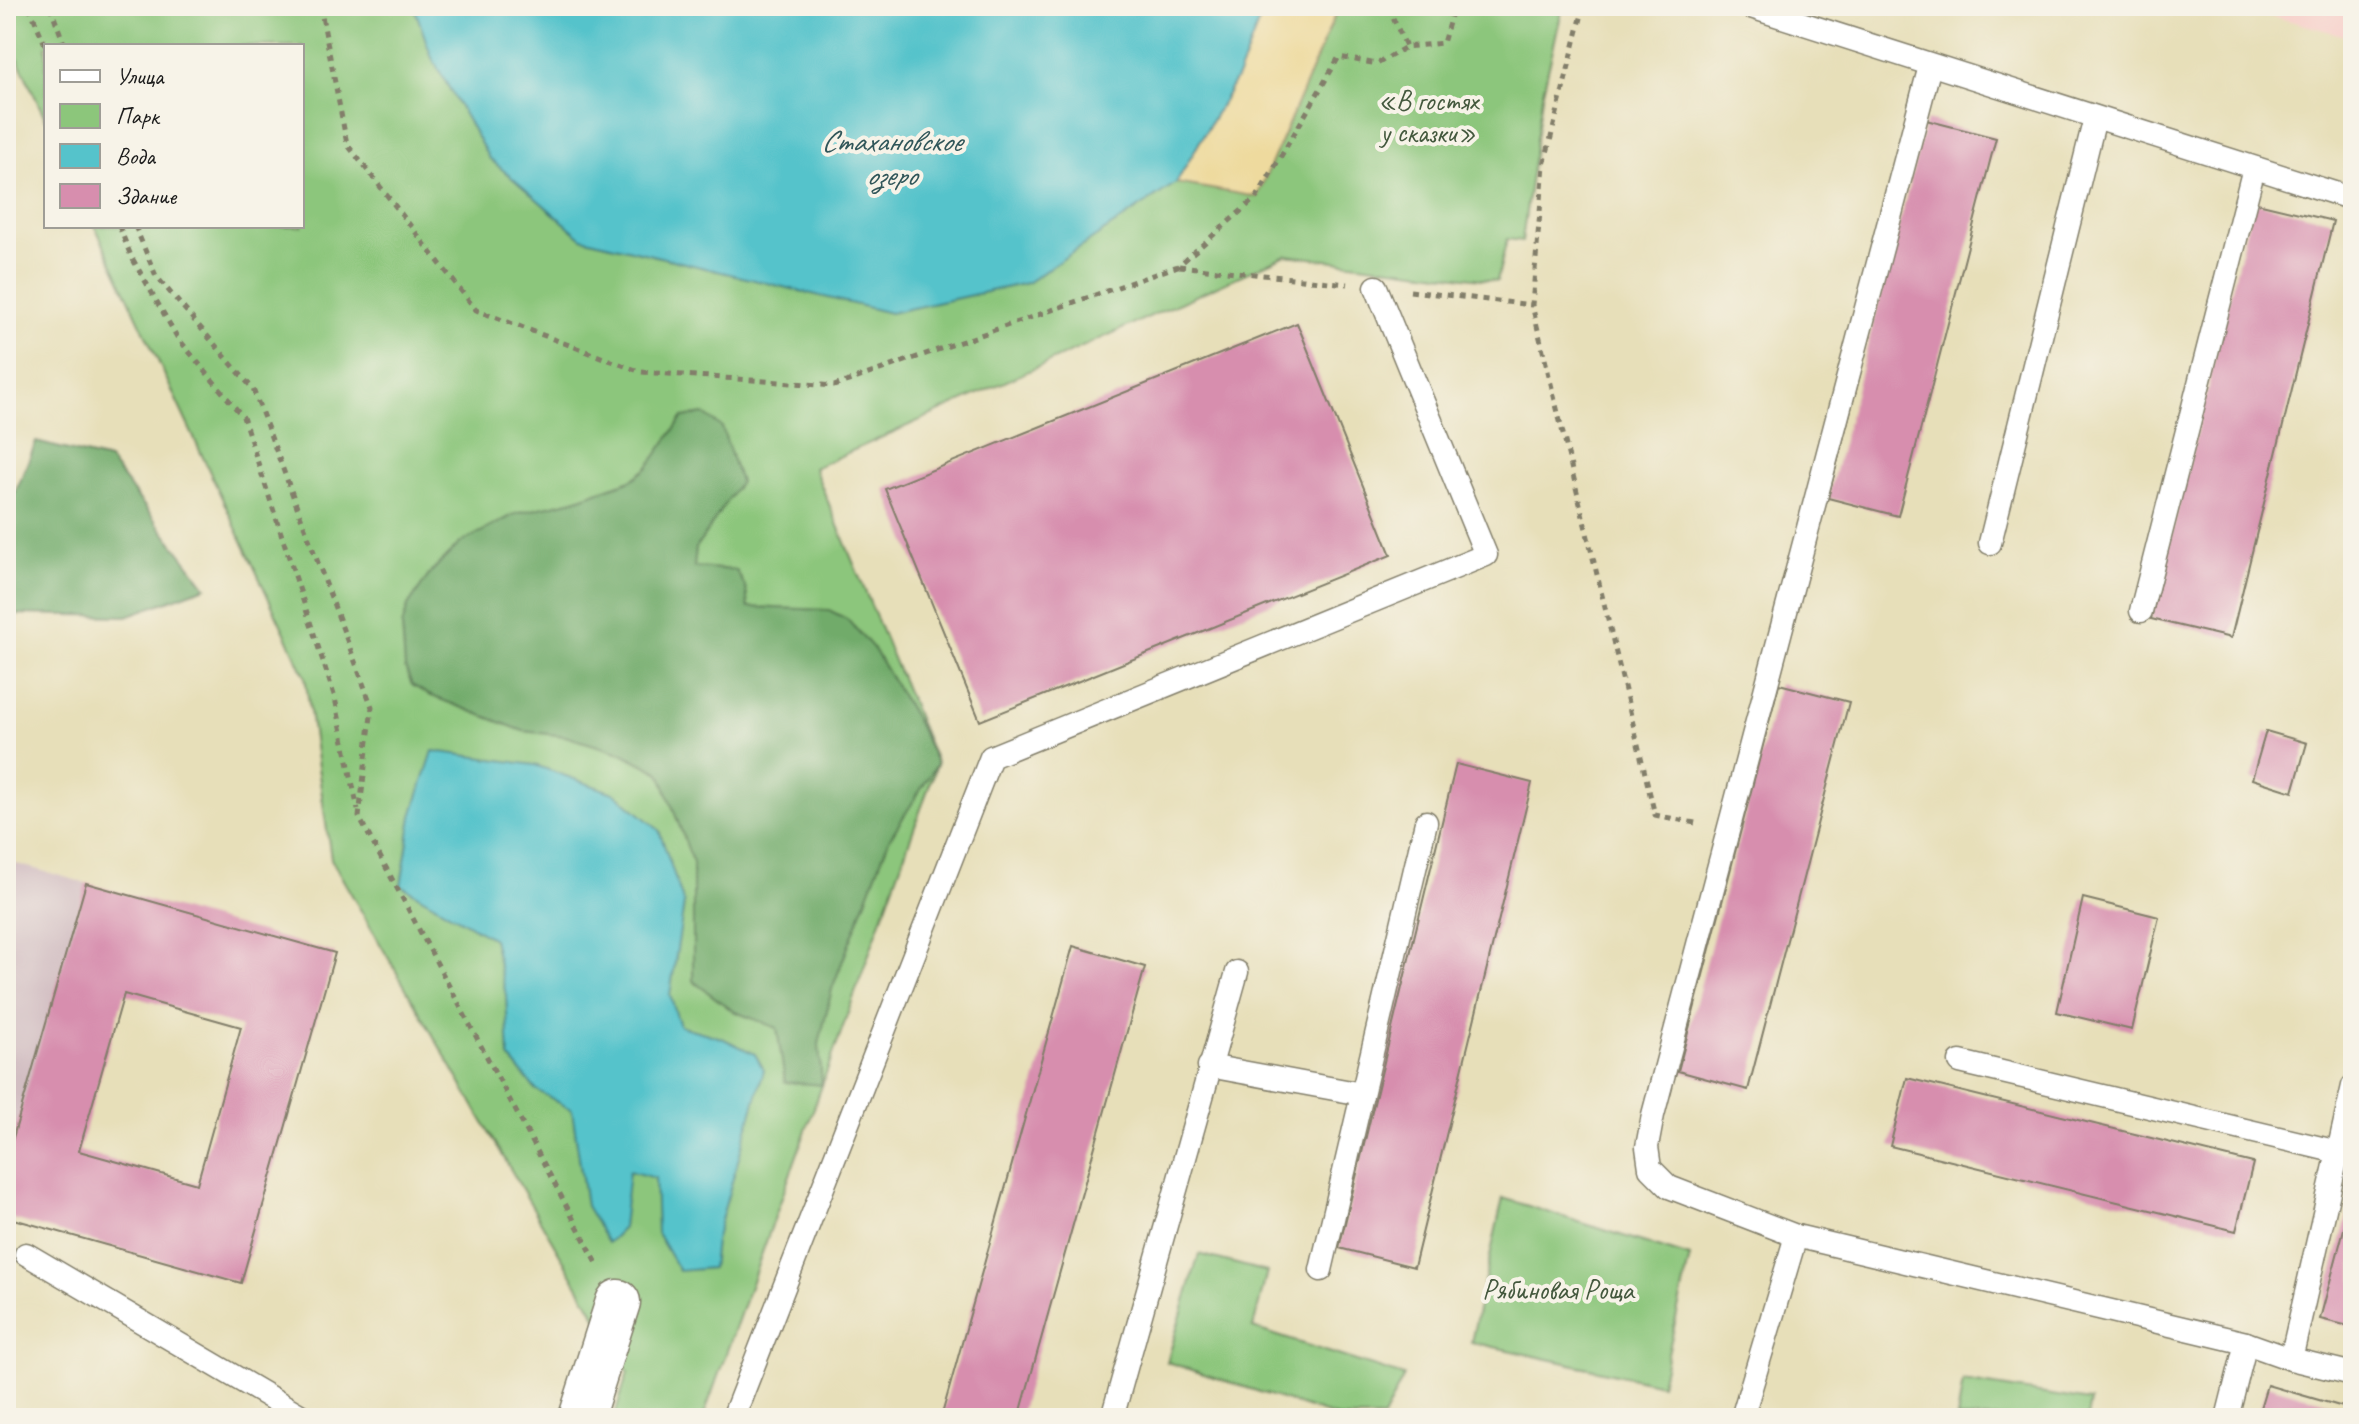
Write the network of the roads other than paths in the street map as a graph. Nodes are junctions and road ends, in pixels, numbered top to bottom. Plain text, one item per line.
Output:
1 (1748, 6) edge
2 (1930, 66) junction
3 (2095, 118) junction
4 (2254, 168) junction
5 (2353, 199) edge
6 (1376, 287) dead end
7 (1990, 543) dead end
8 (2141, 611) dead end
9 (1426, 822) dead end
10 (1237, 972) dead end
11 (1960, 1062) dead end
12 (1209, 1066) junction
13 (2353, 1086) edge
14 (1362, 1094) junction
15 (2338, 1152) junction
16 (1796, 1236) junction
17 (26, 1254) dead end
18 (1321, 1270) dead end
19 (618, 1302) road end
20 (2246, 1343) junction
21 (2291, 1359) junction
22 (2353, 1374) edge
23 (305, 1418) edge
24 (581, 1418) edge
25 (733, 1418) edge
26 (1112, 1418) edge
27 (1742, 1418) edge
28 (2227, 1418) edge

1 - 2 lane
2 - 3 lane
2 - 16 lane
3 - 4 lane
3 - 7 lane
4 - 5 lane
4 - 8 lane
6 - 25 lane
9 - 14 lane
10 - 12 lane
11 - 15 lane
12 - 14 lane
12 - 26 lane
13 - 15 lane
14 - 18 lane
15 - 21 lane
16 - 20 lane
16 - 27 lane
17 - 23 lane
19 - 24 street
20 - 21 lane
20 - 28 lane
21 - 22 lane

